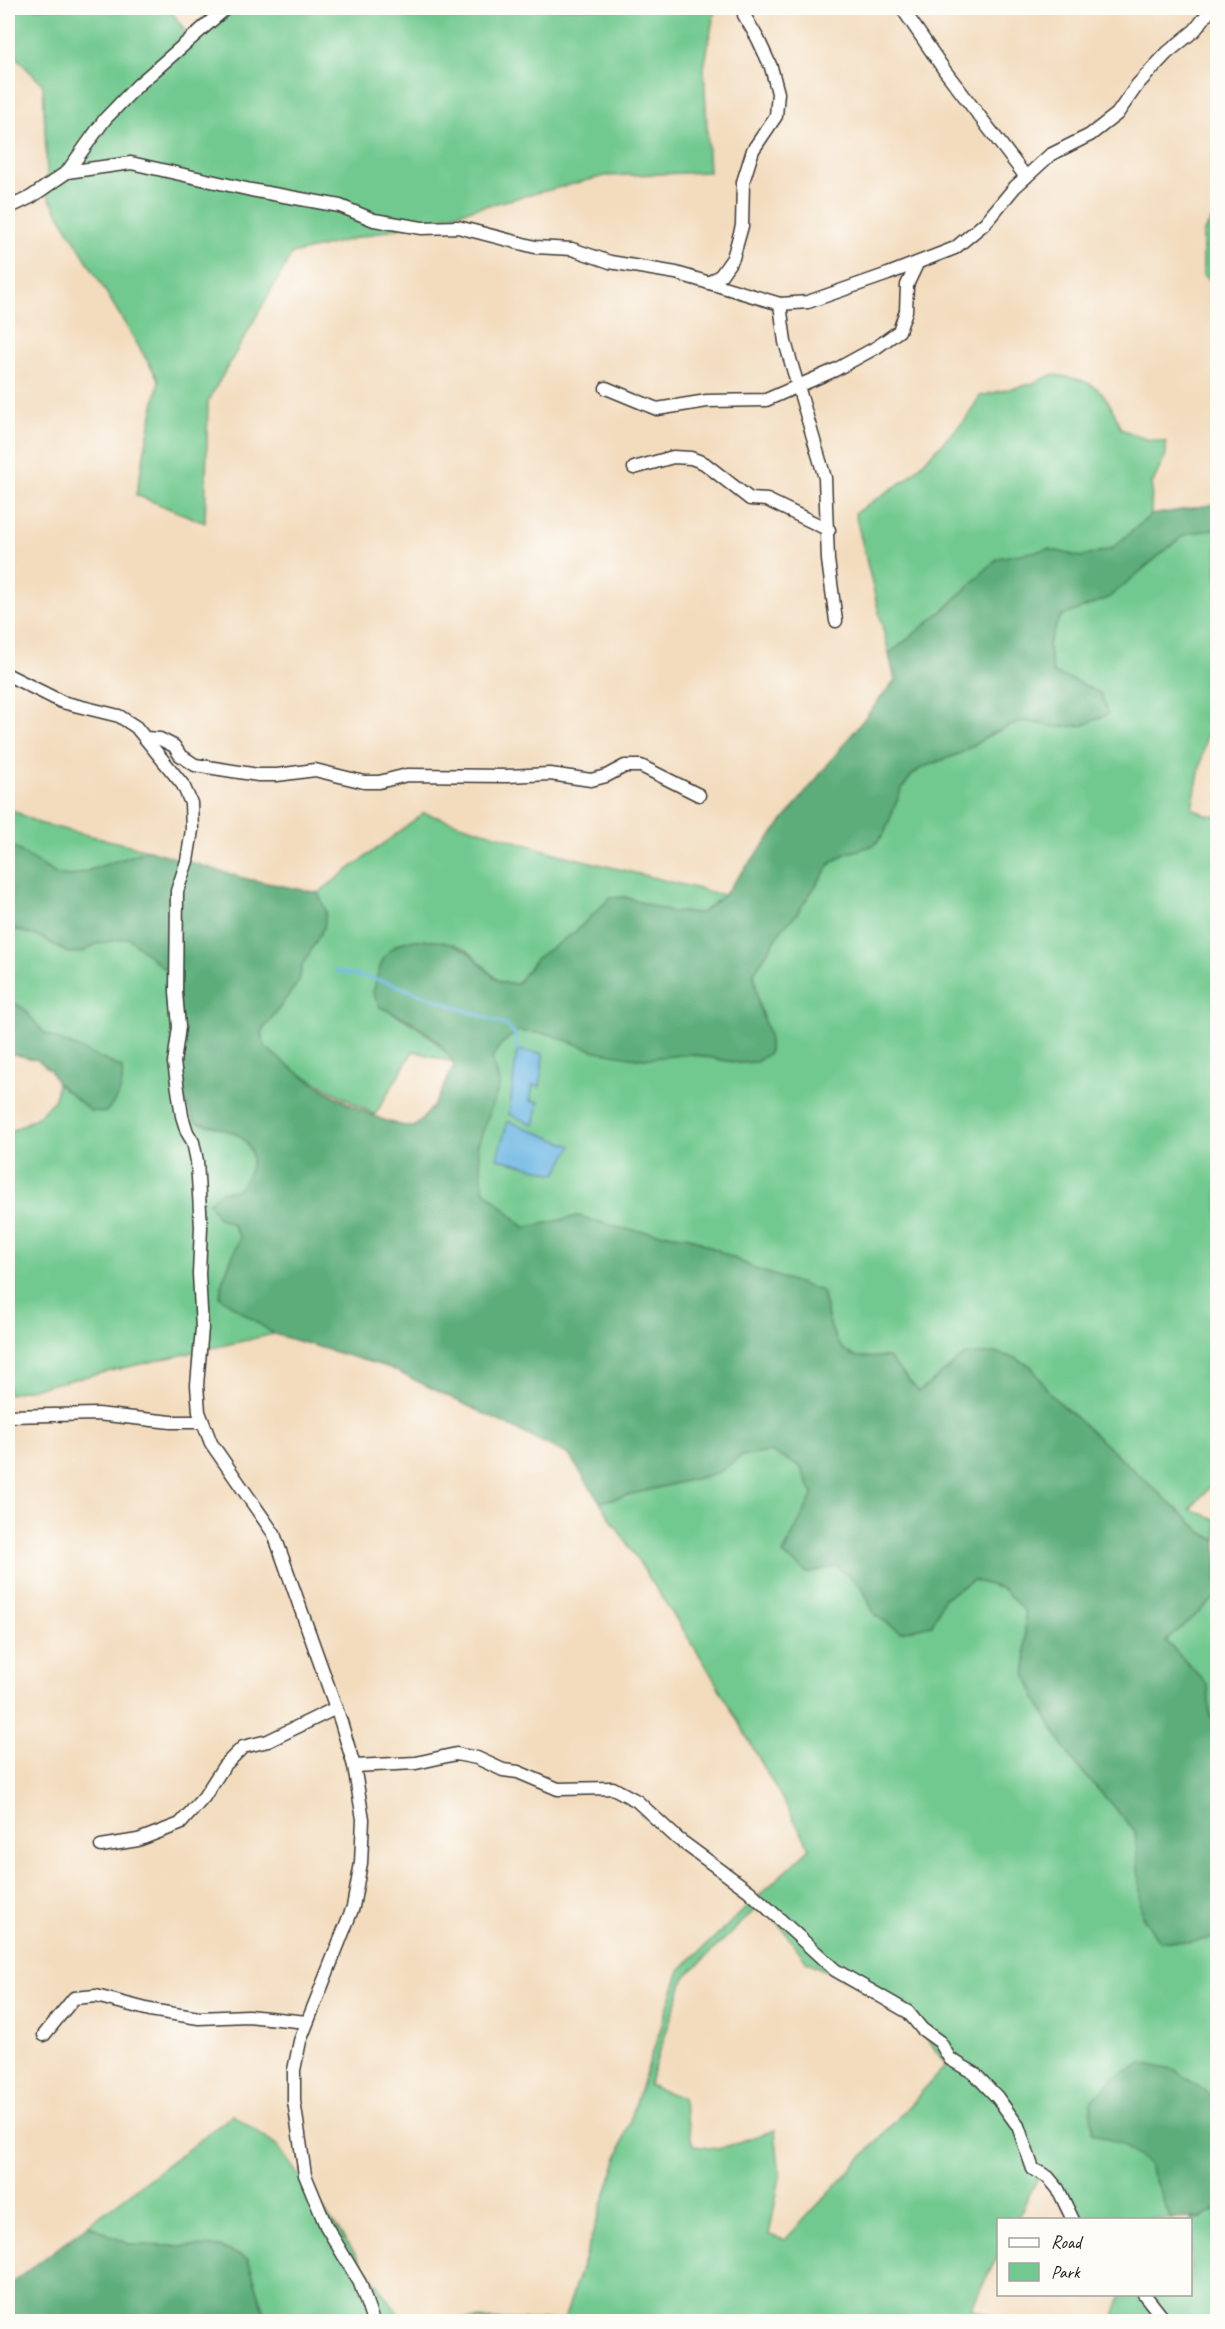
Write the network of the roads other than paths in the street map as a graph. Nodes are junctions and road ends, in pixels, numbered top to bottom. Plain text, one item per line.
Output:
1 (226, 8) edge
2 (744, 8) edge
3 (902, 8) edge
4 (1212, 8) edge
5 (67, 172) junction
6 (1026, 177) junction
7 (8, 208) edge
8 (917, 264) junction
9 (709, 283) junction
10 (780, 304) junction
11 (799, 386) junction
12 (606, 388) dead end
13 (634, 468) dead end
14 (829, 530) junction
15 (836, 621) dead end
16 (8, 675) edge
17 (145, 738) junction
18 (699, 795) dead end
19 (8, 1416) edge
20 (202, 1422) junction
21 (336, 1708) junction
22 (354, 1766) junction
23 (101, 1846) dead end
24 (307, 2022) junction
25 (44, 2035) dead end
26 (1072, 2218) edge
27 (1145, 2296) edge
28 (373, 2322) edge
29 (1166, 2322) edge

1 - 5 street
2 - 9 street
3 - 6 street
4 - 6 street
5 - 7 street
5 - 9 street
6 - 8 street
8 - 10 street
8 - 11 street
9 - 10 street
10 - 11 street
11 - 12 street
11 - 14 street
13 - 14 street
14 - 15 street
16 - 17 street
17 - 18 street
17 - 20 street
19 - 20 street
20 - 21 street
21 - 22 street
21 - 23 street
22 - 24 street
22 - 26 street
24 - 25 street
24 - 28 street
27 - 29 street

